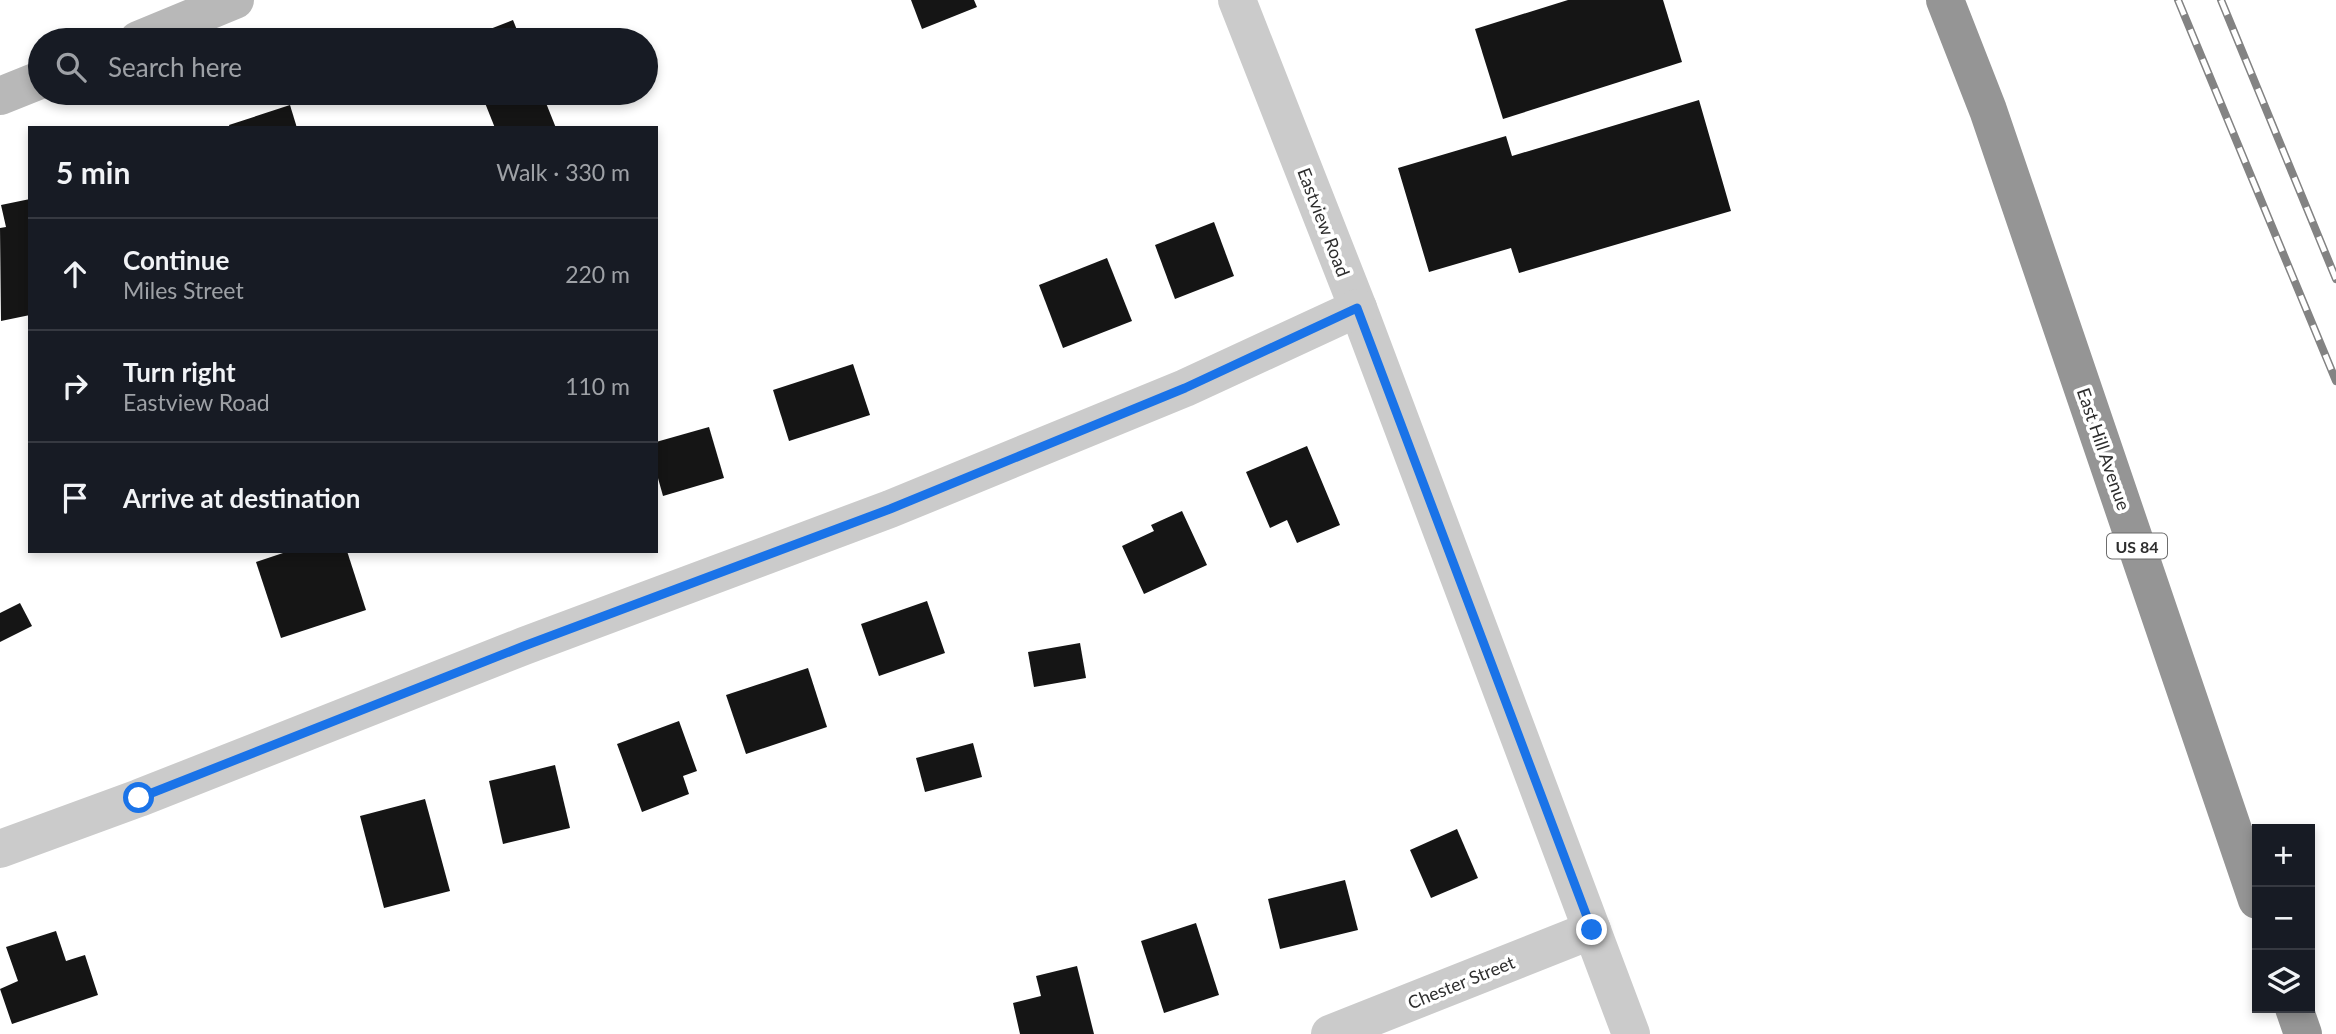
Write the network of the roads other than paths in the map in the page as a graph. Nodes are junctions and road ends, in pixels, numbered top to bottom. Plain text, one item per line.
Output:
1 (235, 0) edge
2 (1237, 0) edge
3 (1945, 0) edge
4 (167, 28) edge
5 (28, 85) edge
6 (0, 96) edge
7 (1357, 308) junction
8 (0, 849) edge
9 (2253, 887) edge
10 (1592, 930) junction
11 (2296, 1013) edge
12 (1329, 1034) edge
13 (1631, 1034) edge
14 (2303, 1034) edge

1 - 4 street
2 - 7 street, Eastview Road
3 - 9 highway, East Hill Avenue / US 84
5 - 6 street
7 - 8 street
7 - 10 street, Eastview Road
10 - 12 street, Chester Street
10 - 13 street, Eastview Road
11 - 14 highway

